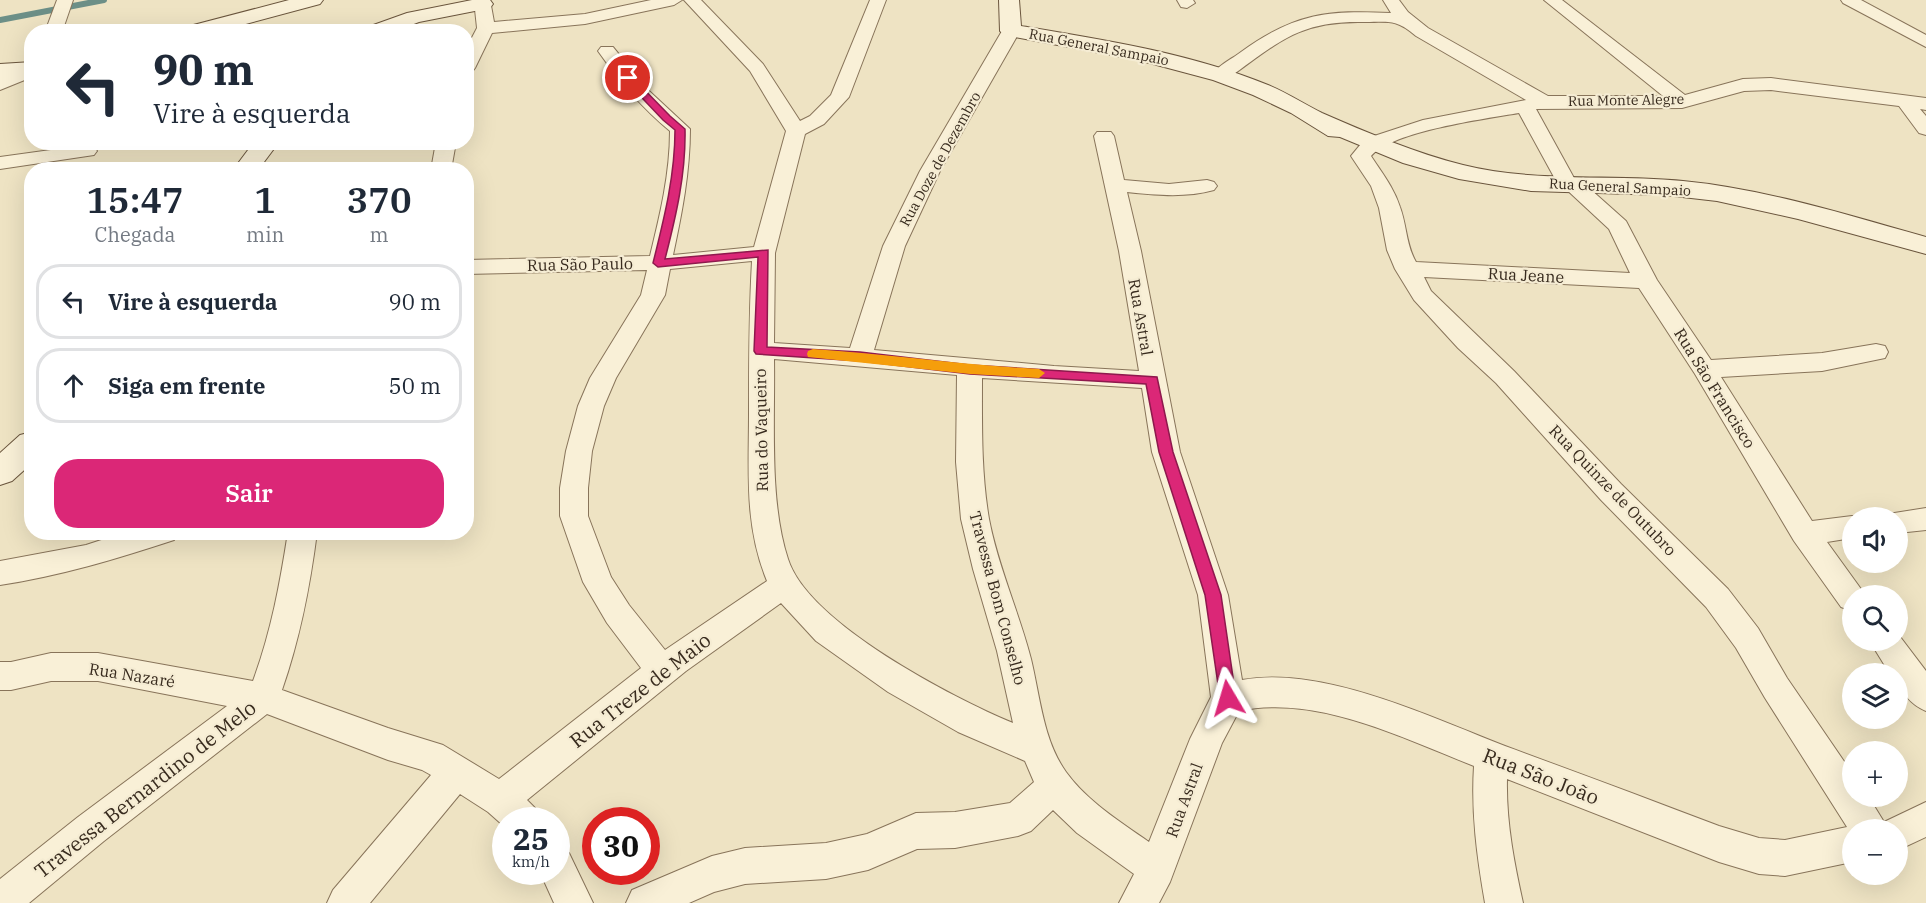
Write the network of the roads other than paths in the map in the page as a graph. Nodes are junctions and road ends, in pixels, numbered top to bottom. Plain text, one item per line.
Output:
1 (313, 0) edge
2 (674, 0) edge
3 (692, 0) edge
4 (878, 0) edge
5 (1009, 0) edge
6 (1331, 0) edge
7 (1391, 0) edge
8 (1552, 0) edge
9 (1849, 0) edge
10 (482, 2) edge
11 (62, 6) edge
12 (1347, 18) junction
13 (1406, 18) junction
14 (55, 24) edge
15 (220, 24) edge
16 (394, 24) edge
17 (486, 28) junction
18 (1011, 31) junction
19 (1924, 36) edge
20 (607, 51) dead end
21 (474, 52) edge
22 (0, 70) edge
23 (24, 70) edge
24 (24, 74) edge
25 (1221, 75) junction
26 (0, 84) edge
27 (1682, 102) junction
28 (1906, 103) junction
29 (1535, 104) junction
30 (1926, 104) edge
31 (1926, 129) edge
32 (796, 131) junction
33 (1104, 136) dead end
34 (261, 150) edge
35 (1366, 150) junction
36 (87, 151) dead end
37 (251, 162) edge
38 (0, 163) edge
39 (1570, 184) junction
40 (1115, 185) junction
41 (1208, 186) dead end
42 (1926, 246) edge
43 (764, 253) junction
44 (658, 263) junction
45 (474, 267) edge
46 (1406, 269) junction
47 (1646, 281) junction
48 (760, 351) junction
49 (1876, 352) dead end
50 (860, 356) junction
51 (970, 369) junction
52 (1704, 369) junction
53 (1152, 380) junction
54 (24, 451) edge
55 (0, 472) edge
56 (1926, 519) edge
57 (1908, 521) edge
58 (1842, 528) edge
59 (1804, 532) junction
60 (139, 540) edge
61 (302, 540) edge
62 (0, 573) edge
63 (1843, 585) edge
64 (784, 586) junction
65 (1892, 651) edge
66 (663, 671) junction
67 (0, 676) edge
68 (1926, 696) edge
69 (263, 698) junction
70 (1228, 698) junction
71 (1037, 750) junction
72 (1491, 758) junction
73 (457, 771) junction
74 (1056, 785) junction
75 (507, 807) edge
76 (514, 807) edge
77 (1863, 819) edge
78 (1926, 819) edge
79 (1908, 827) edge
80 (1842, 846) edge
81 (1157, 869) junction
82 (565, 885) edge
83 (0, 903) edge
84 (346, 903) edge
85 (574, 903) edge
86 (645, 903) edge
87 (1138, 903) edge
88 (1504, 903) edge

1 - 15 street
2 - 17 street
3 - 32 street
4 - 32 street
5 - 18 street
6 - 12 street
7 - 13 street, Rua Monte Alegre
8 - 27 street
9 - 19 street
10 - 16 street
10 - 17 street
11 - 14 street
12 - 13 street
12 - 25 street
13 - 29 street, Rua Monte Alegre
17 - 21 street
18 - 25 street, Rua General Sampaio
18 - 50 street, Rua Doze de Dezembro
20 - 44 street
22 - 23 street
24 - 26 street
25 - 35 street, Rua General Sampaio
27 - 28 street, Rua Monte Alegre
27 - 29 street, Rua Monte Alegre
28 - 30 street, Rua Monte Alegre
28 - 31 street
29 - 35 street
29 - 39 street, Rua São Francisco
32 - 43 street, Rua do Vaqueiro
33 - 40 street, Rua Astral
34 - 37 street
35 - 39 street, Rua General Sampaio
35 - 46 street, Rua Quinze de Outubro
36 - 38 street
39 - 42 street, Rua General Sampaio
39 - 47 street, Rua São Francisco
40 - 41 street
40 - 53 street, Rua Astral
43 - 44 street, Rua São Paulo
43 - 48 street, Rua do Vaqueiro
44 - 45 street, Rua São Paulo
44 - 66 street
46 - 47 street, Rua Jeane
46 - 77 street, Rua Quinze de Outubro
47 - 52 street, Rua São Francisco
48 - 50 street
48 - 64 street, Rua do Vaqueiro
49 - 52 street
50 - 51 street
51 - 53 street
51 - 71 street, Travessa Bom Conselho
52 - 59 street, Rua São Francisco
53 - 70 street, Rua Astral
54 - 55 street
56 - 57 street
58 - 59 street
59 - 63 street, Rua São Francisco
60 - 62 street
61 - 69 street
64 - 66 street, Rua Treze de Maio
64 - 71 street, Rua do Vaqueiro
65 - 68 street
66 - 76 street, Rua Treze de Maio
67 - 69 street, Rua Nazaré
69 - 73 street, Rua Nazaré
69 - 83 street, Travessa Bernardino de Melo
70 - 72 street, Rua São João
70 - 81 street, Rua Astral
71 - 74 street, Travessa Bom Conselho
72 - 80 street, Rua São João
72 - 88 street
73 - 75 street, Rua Nazaré
73 - 84 street
74 - 81 street, Travessa Bom Conselho
74 - 86 street
78 - 79 street
81 - 87 street, Rua Astral
82 - 85 street

